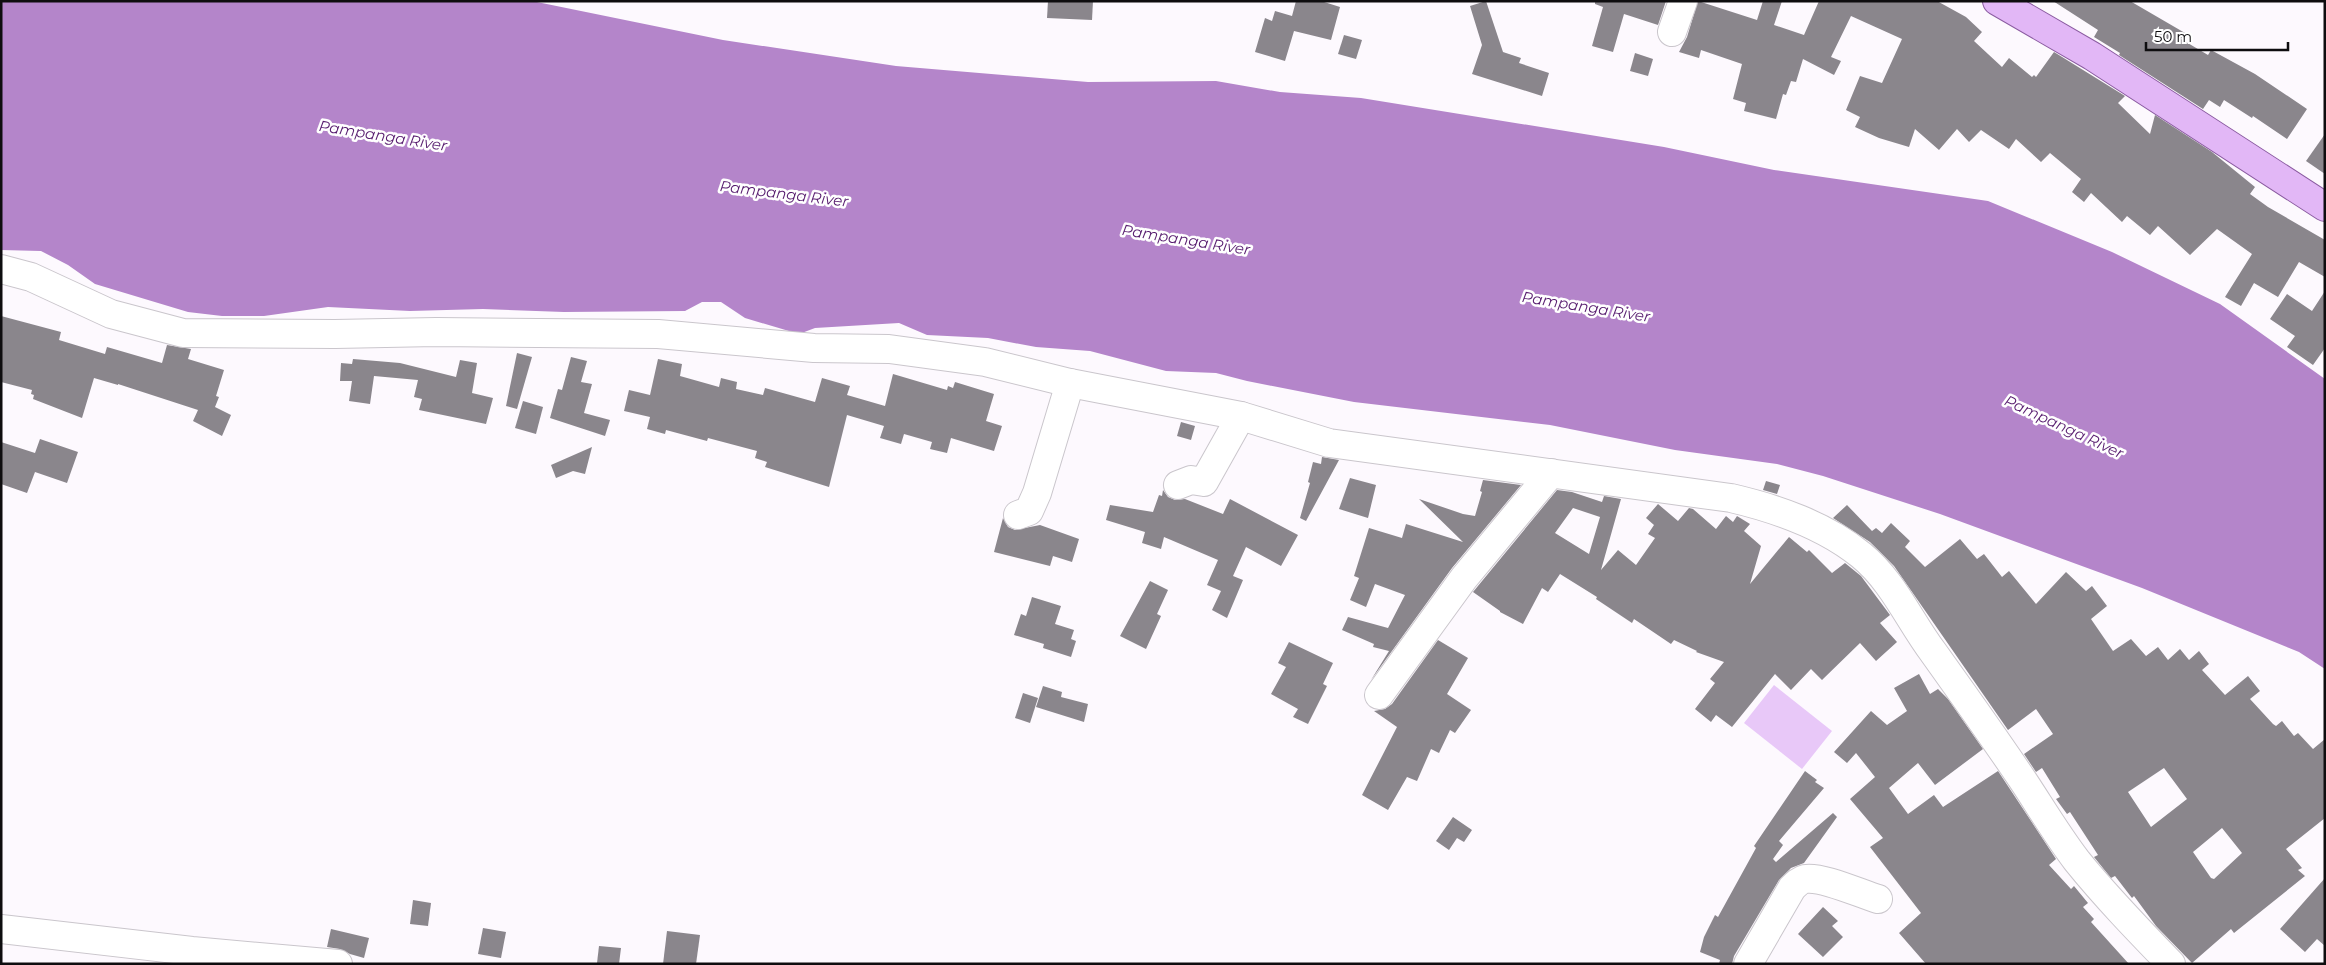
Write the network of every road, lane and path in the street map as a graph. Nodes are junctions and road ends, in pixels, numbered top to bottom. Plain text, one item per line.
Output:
1 (1683, 1) edge
2 (1997, 1) edge
3 (1672, 32) dead end
4 (2325, 207) edge
5 (1, 269) edge
6 (1070, 383) junction
7 (1240, 416) junction
8 (1551, 473) junction
9 (1178, 485) dead end
10 (1018, 515) dead end
11 (1379, 695) dead end
12 (1878, 900) dead end
13 (1, 929) edge
14 (325, 963) edge
15 (1748, 964) edge
16 (2171, 964) edge

1 - 3 street
2 - 4 main road
5 - 6 street
6 - 7 street
6 - 10 street
7 - 8 street
7 - 9 street
8 - 11 street
8 - 16 street
12 - 15 street
13 - 14 street

